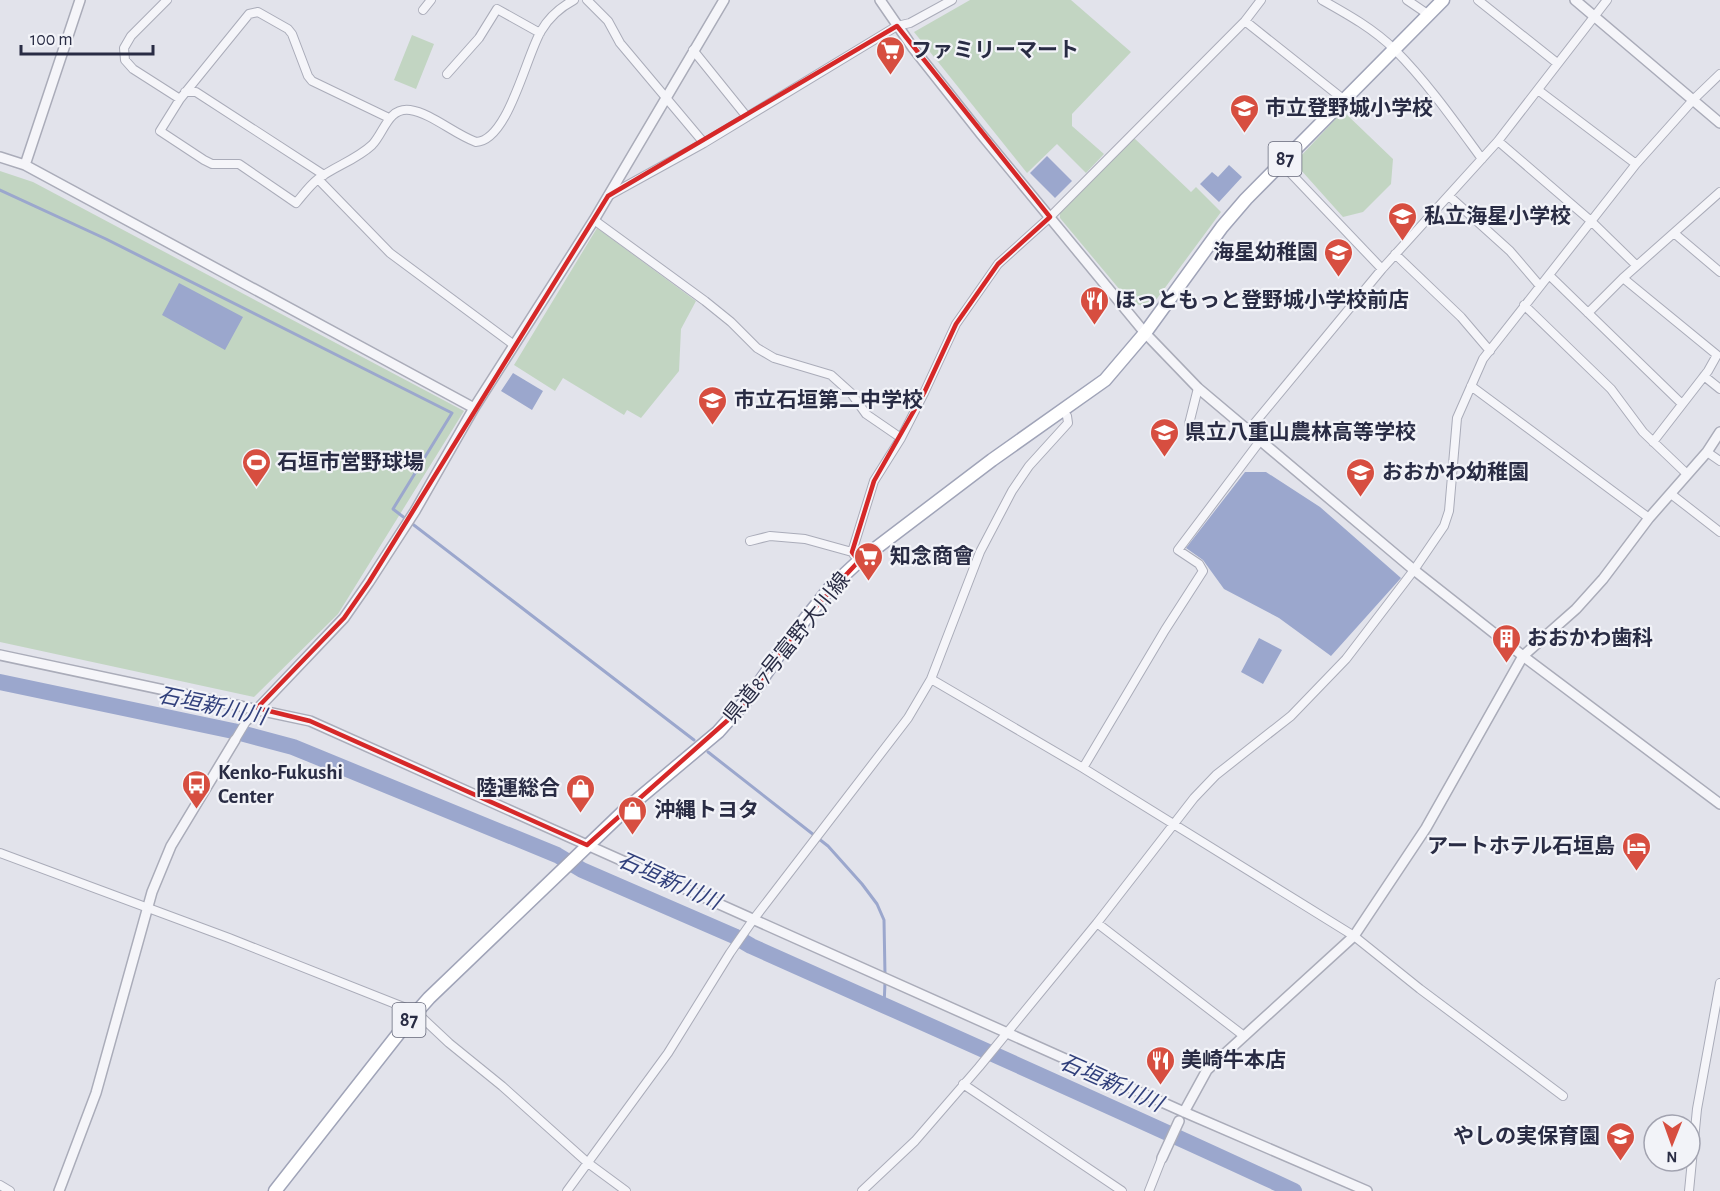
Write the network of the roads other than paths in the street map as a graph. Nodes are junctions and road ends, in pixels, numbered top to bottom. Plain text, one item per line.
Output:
1 (80, 0) edge
2 (167, 0) edge
3 (431, 0) edge
4 (573, 0) edge
5 (587, 0) edge
6 (724, 0) edge
7 (880, 0) edge
8 (952, 0) edge
9 (1261, 0) edge
10 (1322, 0) edge
11 (1407, 0) edge
12 (1443, 0) edge
13 (1478, 0) edge
14 (1575, 0) edge
15 (1607, 0) edge
16 (423, 10) dead end
17 (1429, 15) junction
18 (1594, 16) junction
19 (1245, 21) junction
20 (897, 26) junction
21 (540, 33) junction
22 (1394, 49) junction
23 (693, 50) junction
24 (1557, 63) junction
25 (447, 74) dead end
26 (1720, 74) edge
27 (1538, 90) junction
28 (185, 92) junction
29 (666, 98) junction
30 (180, 99) junction
31 (1343, 99) junction
32 (1694, 99) junction
33 (747, 117) junction
34 (389, 118) junction
35 (1720, 123) edge
36 (1498, 141) junction
37 (704, 143) junction
38 (0, 157) edge
39 (1482, 159) junction
40 (1281, 163) junction
41 (1636, 164) junction
42 (24, 165) junction
43 (321, 177) junction
44 (1720, 192) edge
45 (608, 196) junction
46 (1449, 196) junction
47 (1050, 217) junction
48 (594, 220) junction
49 (1591, 221) junction
50 (1674, 233) junction
51 (1395, 254) junction
52 (1636, 266) junction
53 (1382, 269) junction
54 (1720, 272) edge
55 (1549, 275) junction
56 (1623, 278) junction
57 (1540, 286) junction
58 (1524, 305) junction
59 (1588, 313) junction
60 (1145, 333) junction
61 (514, 345) junction
62 (1720, 345) edge
63 (1490, 351) junction
64 (1717, 355) junction
65 (1704, 376) junction
66 (1471, 386) junction
67 (1198, 388) junction
68 (1720, 389) edge
69 (1682, 404) junction
70 (474, 408) junction
71 (1062, 411) junction
72 (1189, 424) dead end
73 (1248, 430) junction
74 (1720, 432) edge
75 (901, 438) junction
76 (1260, 441) junction
77 (1653, 442) junction
78 (1707, 452) junction
79 (1720, 461) edge
80 (1687, 474) junction
81 (1671, 495) junction
82 (1649, 518) junction
83 (1720, 532) edge
84 (750, 541) dead end
85 (855, 556) junction
86 (1414, 570) junction
87 (0, 655) edge
88 (1523, 656) junction
89 (931, 678) junction
90 (257, 708) junction
91 (247, 720) joint
92 (235, 740) joint
93 (1083, 768) junction
94 (1720, 804) edge
95 (1173, 824) junction
96 (588, 844) junction
97 (0, 853) edge
98 (147, 909) junction
99 (753, 920) junction
100 (1097, 923) junction
101 (1354, 936) junction
102 (1720, 983) edge
103 (416, 1012) junction
104 (1006, 1032) junction
105 (1244, 1036) junction
106 (963, 1084) junction
107 (1563, 1096) dead end
108 (1181, 1116) junction
109 (1162, 1158) joint
110 (588, 1163) junction
111 (0, 1185) edge
112 (10, 1191) edge
113 (59, 1191) edge
114 (275, 1191) edge
115 (567, 1191) edge
116 (626, 1191) edge
117 (862, 1191) edge
118 (1122, 1191) edge
119 (1149, 1191) edge
120 (1367, 1191) edge
121 (1689, 1191) edge

1 - 42 street
2 - 30 street
3 - 16 street
4 - 21 street
5 - 29 street
6 - 23 street
7 - 20 street
8 - 20 street
9 - 19 street
10 - 22 street
11 - 17 street
12 - 17 main road, 県道87号富野大川線 / 87
13 - 24 street
14 - 18 street
15 - 18 street
17 - 22 main road, 県道87号富野大川線 / 87
18 - 24 street
18 - 32 street
19 - 31 street
19 - 47 street
20 - 33 street
20 - 47 street
21 - 25 street
21 - 34 street
22 - 31 main road, 県道87号富野大川線 / 87
22 - 39 street
23 - 29 street
23 - 33 street
24 - 27 street
26 - 32 street
27 - 36 street
27 - 41 street
28 - 30 street
28 - 34 street
28 - 43 street
29 - 37 street
29 - 45 street
30 - 43 street
31 - 40 main road, 県道87号富野大川線 / 87
32 - 35 street
32 - 41 street
33 - 37 street
34 - 43 street
36 - 39 street
36 - 49 street
37 - 45 street
38 - 42 street
39 - 46 street
40 - 53 street
40 - 60 main road, 県道87号富野大川線 / 87
41 - 49 street
42 - 70 street
43 - 61 street
44 - 50 street
45 - 48 street
46 - 51 street
46 - 57 street
47 - 60 street
47 - 75 street
48 - 61 street
48 - 75 street
49 - 52 street
49 - 55 street
50 - 52 street
50 - 54 street
51 - 53 street
51 - 63 street
52 - 56 street
53 - 73 street
55 - 57 street
55 - 59 street
56 - 59 street
56 - 64 street
57 - 58 street
58 - 63 street
58 - 77 street
59 - 69 street
60 - 67 street
60 - 71 main road, 県道87号富野大川線 / 87
61 - 70 street
62 - 64 street
63 - 66 street
64 - 65 street
65 - 68 street
65 - 69 street
66 - 82 street
66 - 86 street
67 - 72 street
67 - 73 street
69 - 77 street
70 - 90 street
71 - 85 main road, 県道87号富野大川線 / 87
71 - 89 street
73 - 76 street
74 - 78 street
75 - 85 street
76 - 86 street
76 - 93 street
77 - 80 street
78 - 79 street
78 - 80 street
80 - 81 street
81 - 82 street
81 - 83 street
82 - 88 street
84 - 85 street
85 - 96 main road, 県道87号富野大川線 / 87
86 - 88 street
86 - 95 street
87 - 90 street
88 - 94 street
88 - 101 street
89 - 93 street
89 - 99 street
90 - 91 street
90 - 96 street
91 - 92 street
92 - 98 street
93 - 95 street
95 - 100 street
95 - 101 street
96 - 99 street
96 - 103 main road, 県道87号富野大川線 / 87
97 - 98 street
98 - 103 street
98 - 113 street
99 - 104 street
99 - 110 street
100 - 104 street
100 - 105 street
101 - 105 street
101 - 107 street
102 - 121 street
103 - 110 street
103 - 114 main road, 県道87号富野大川線 / 87
104 - 106 street
104 - 108 street
105 - 108 street
106 - 117 street
106 - 118 street
108 - 109 street
108 - 120 street
109 - 119 street
110 - 115 street
110 - 116 street
111 - 112 street

